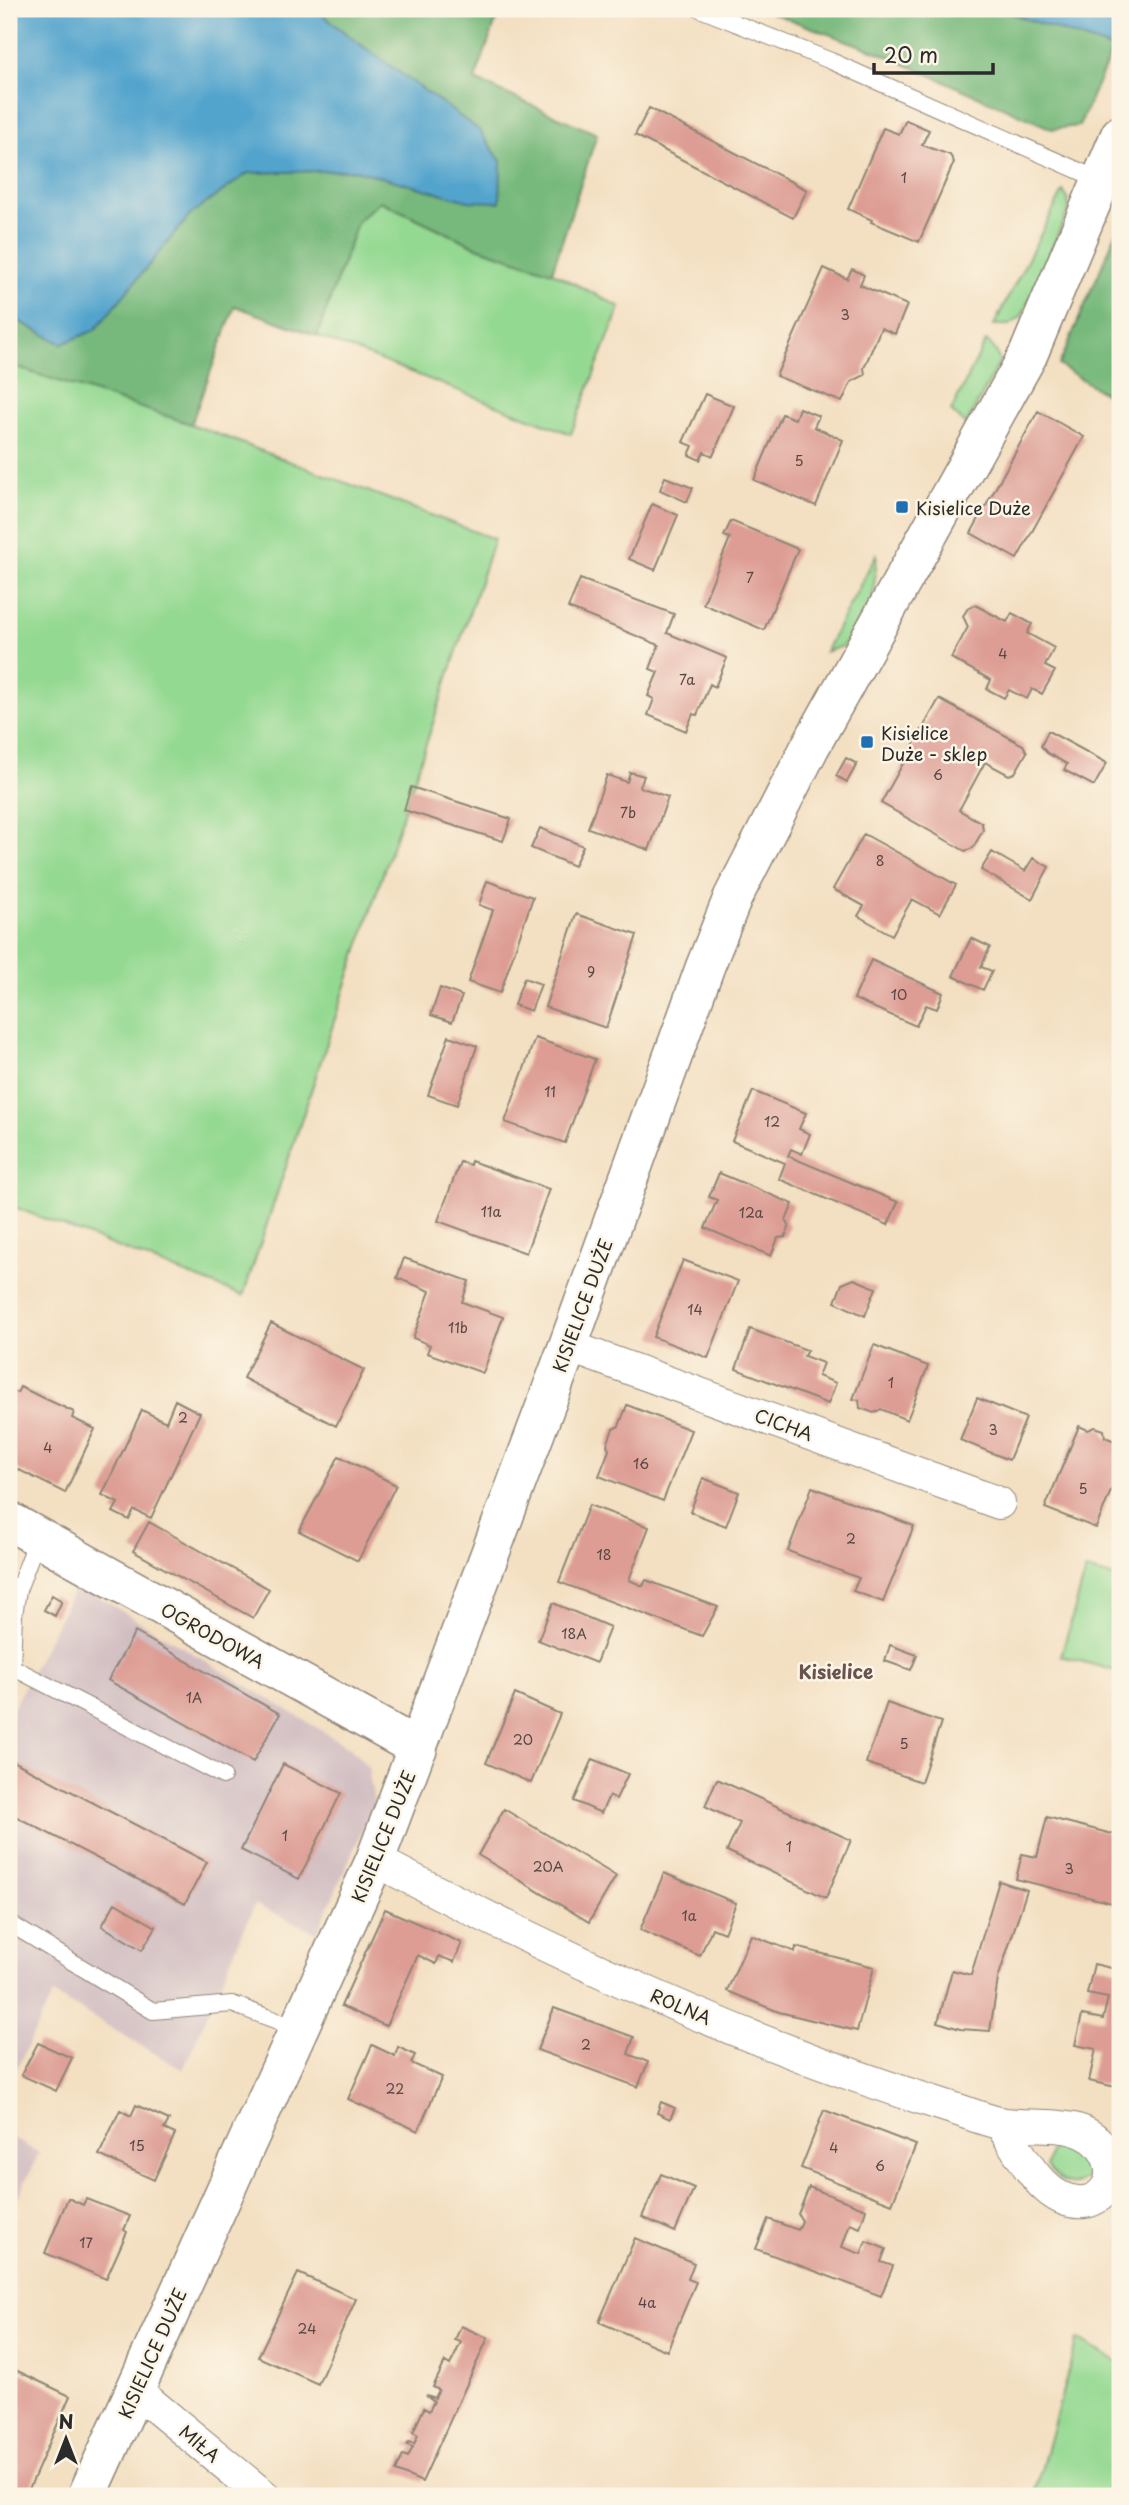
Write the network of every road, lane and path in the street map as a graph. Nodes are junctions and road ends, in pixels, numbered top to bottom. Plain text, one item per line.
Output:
1 (701, 9) edge
2 (1120, 135) edge
3 (1102, 181) junction
4 (568, 1346) junction
5 (999, 1503) dead end
6 (23, 1529) edge
7 (11, 1671) edge
8 (418, 1748) junction
9 (223, 1776) dead end
10 (375, 1860) junction
11 (9, 1923) edge
12 (299, 2029) junction
13 (1000, 2123) dead end
14 (135, 2390) junction
15 (88, 2496) edge
16 (264, 2496) edge

1 - 3 lane
2 - 3 street, KISIELICE DUŻE
3 - 4 street, KISIELICE DUŻE
4 - 5 street, CICHA
4 - 8 street, KISIELICE DUŻE
6 - 7 lane
6 - 8 street, OGRODOWA
7 - 9 lane
8 - 10 street, KISIELICE DUŻE
10 - 12 street, KISIELICE DUŻE
10 - 13 street, ROLNA
11 - 12 lane
12 - 14 street, KISIELICE DUŻE
14 - 15 street, KISIELICE DUŻE
14 - 16 street, MIŁA

